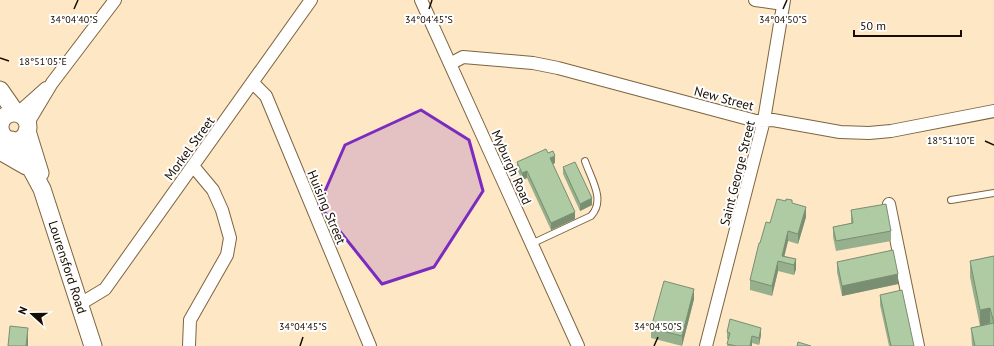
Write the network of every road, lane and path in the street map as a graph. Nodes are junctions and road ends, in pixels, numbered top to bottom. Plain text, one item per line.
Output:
1 (114, 0) edge
2 (312, 0) edge
3 (421, 0) edge
4 (755, 0) edge
5 (784, 2) edge
6 (450, 64) junction
7 (252, 83) junction
8 (0, 90) edge
9 (994, 111) edge
10 (22, 120) junction
11 (764, 120) junction
12 (3, 133) edge
13 (585, 161) dead end
14 (193, 166) junction
15 (42, 189) junction
16 (994, 192) edge
17 (951, 200) dead end
18 (889, 204) dead end
19 (531, 244) junction
20 (80, 304) junction
21 (93, 346) edge
22 (189, 346) edge
23 (370, 346) edge
24 (578, 346) edge
25 (706, 346) edge
26 (918, 346) edge

1 - 10 street
2 - 7 street, Morkel Street
3 - 6 street, Myburgh Road
4 - 5 street, Saint George Street
5 - 11 street, Saint George Street
6 - 11 street, New Street
6 - 19 street, Myburgh Road
7 - 14 street, Morkel Street
7 - 23 street, Huising Street
8 - 10 street, Lourensford Road
9 - 11 street, New Street
10 - 12 street
10 - 12 street
10 - 15 street, Lourensford Road
11 - 25 street, Saint George Street
12 - 15 street, Lourensford Road
13 - 19 lane
14 - 20 street, Morkel Street
14 - 22 street
15 - 20 street, Lourensford Road
16 - 17 lane
18 - 26 street
19 - 24 street, Myburgh Road
20 - 21 street, Lourensford Road

